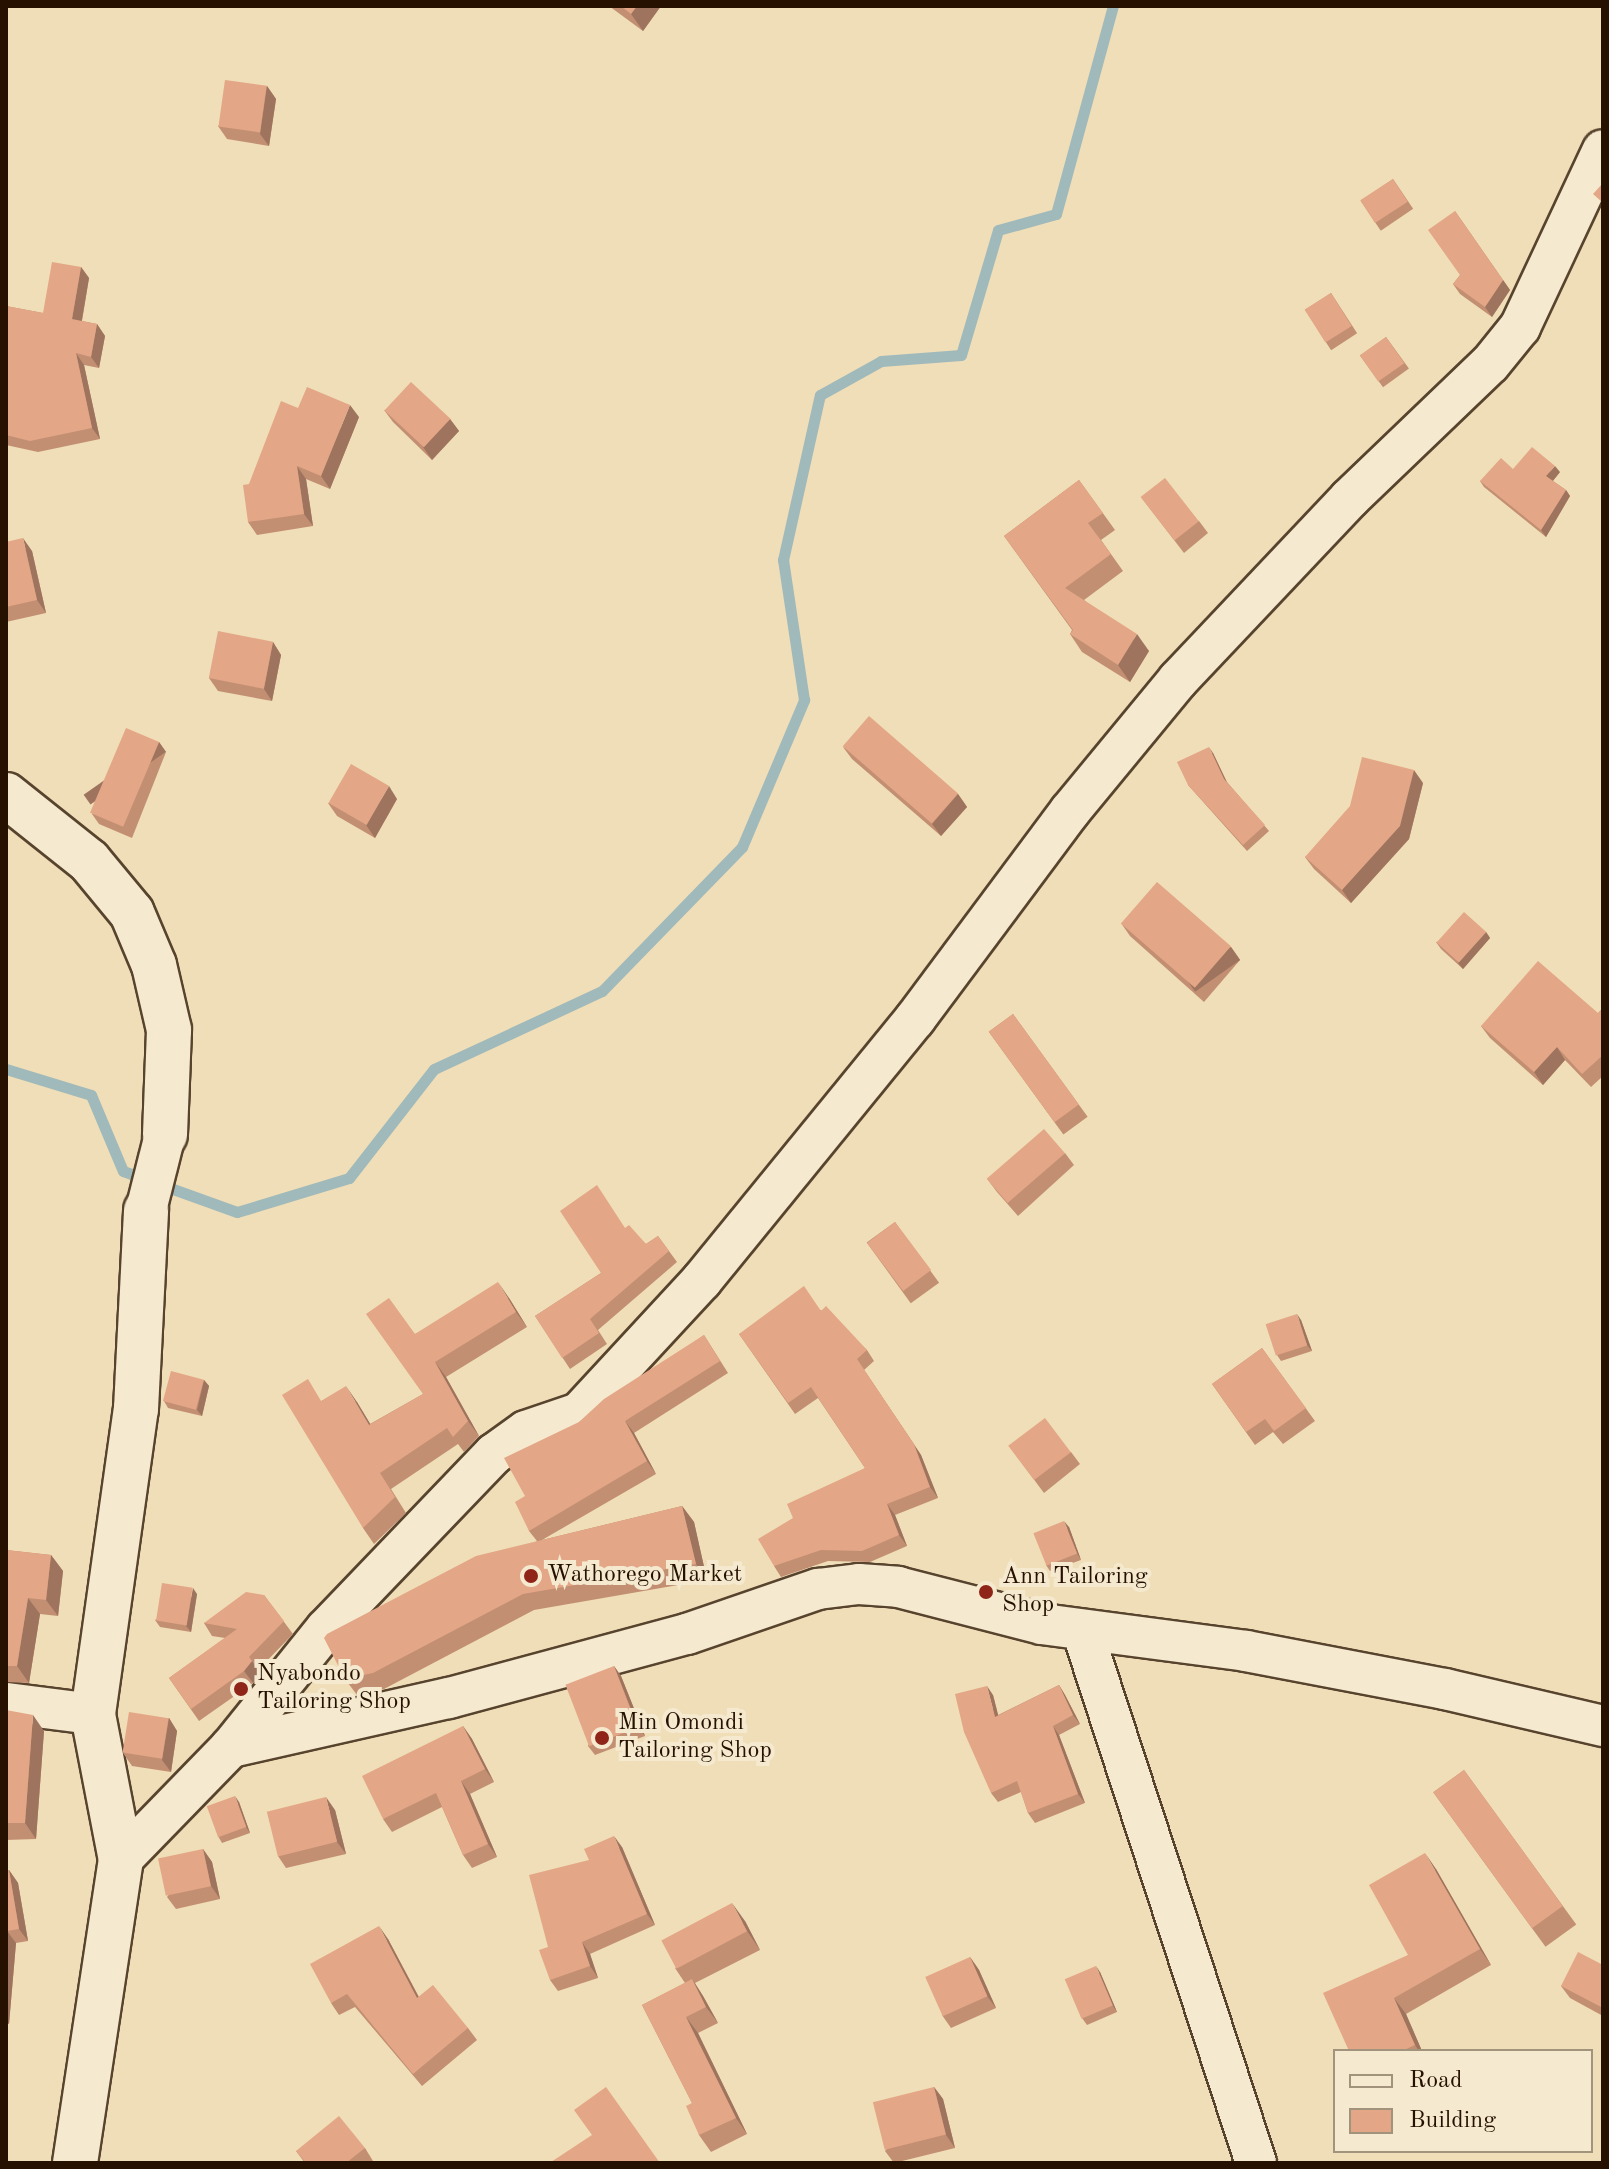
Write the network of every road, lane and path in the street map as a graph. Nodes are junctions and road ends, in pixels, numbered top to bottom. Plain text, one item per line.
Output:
1 (1603, 150) edge
2 (6, 795) edge
3 (165, 1135) joint
4 (146, 1210) joint
5 (1082, 1630) junction
6 (6, 1703) edge
7 (93, 1714) junction
8 (1603, 1726) edge
9 (231, 1747) junction
10 (121, 1860) junction
11 (75, 2163) edge
12 (1256, 2163) edge

1 - 9 street
2 - 3 street
3 - 4 street
4 - 7 street
5 - 8 street
5 - 9 street
5 - 12 street
6 - 7 street
7 - 10 street
9 - 10 street
10 - 11 street

